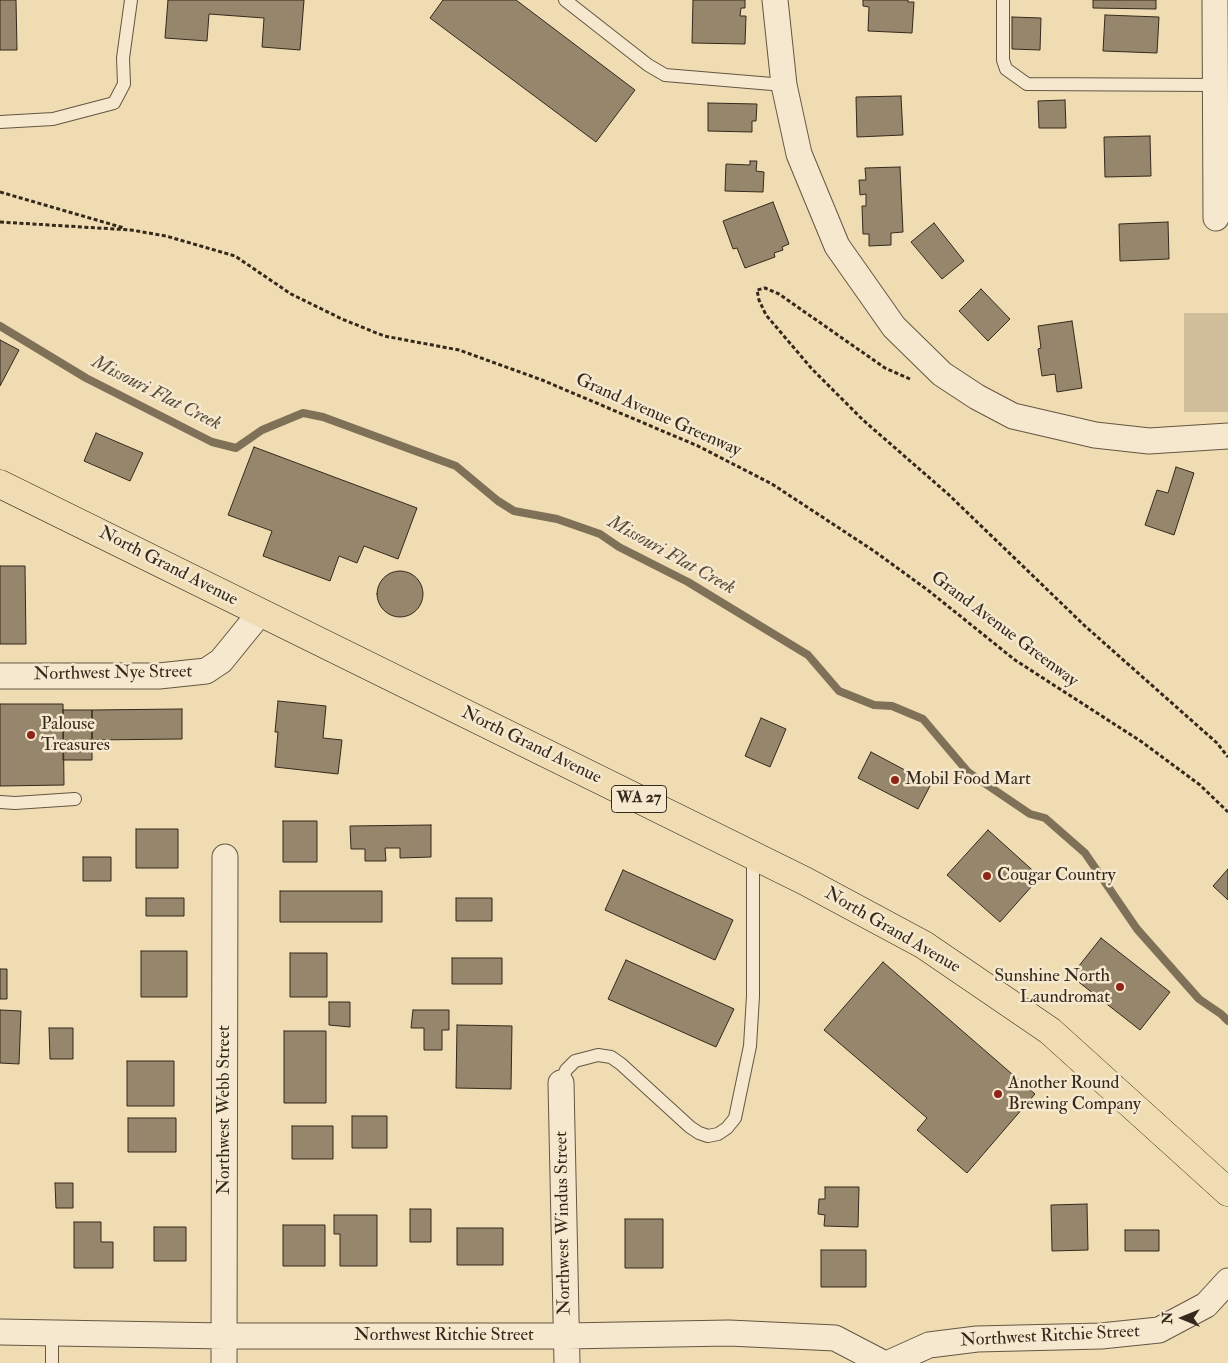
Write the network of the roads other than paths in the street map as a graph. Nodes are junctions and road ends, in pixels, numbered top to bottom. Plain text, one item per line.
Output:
1 (131, 0) edge
2 (565, 0) edge
3 (774, 0) edge
4 (1003, 0) edge
5 (1216, 0) edge
6 (784, 85) junction
7 (1216, 85) junction
8 (0, 122) edge
9 (1216, 218) dead end
10 (1228, 436) edge
11 (0, 484) edge
12 (260, 613) junction
13 (0, 676) edge
14 (75, 799) dead end
15 (0, 802) edge
16 (753, 855) junction
17 (225, 856) dead end
18 (561, 1083) joint
19 (1228, 1192) edge
20 (1228, 1281) edge
21 (0, 1332) edge
22 (52, 1332) junction
23 (224, 1336) junction
24 (566, 1336) junction
25 (52, 1363) edge
26 (224, 1363) edge
27 (566, 1363) edge
28 (883, 1363) edge
29 (889, 1363) edge

1 - 8 lane
2 - 6 lane
3 - 6 street
4 - 7 lane
5 - 7 street
6 - 10 street
7 - 9 street
11 - 12 main road, North Grand Avenue / WA 27
12 - 13 street, Northwest Nye Street
12 - 16 main road, North Grand Avenue / WA 27
14 - 15 lane
16 - 18 lane
16 - 19 main road, North Grand Avenue / WA 27
17 - 23 street, Northwest Webb Street
18 - 24 street, Northwest Windus Street
20 - 29 street, Northwest Ritchie Street
21 - 22 street, Northwest Ritchie Street
22 - 23 street, Northwest Ritchie Street
22 - 25 lane
23 - 24 street, Northwest Ritchie Street
23 - 26 street, Northwest Webb Street
24 - 27 street, Northwest Windus Street
24 - 28 street, Northwest Ritchie Street

